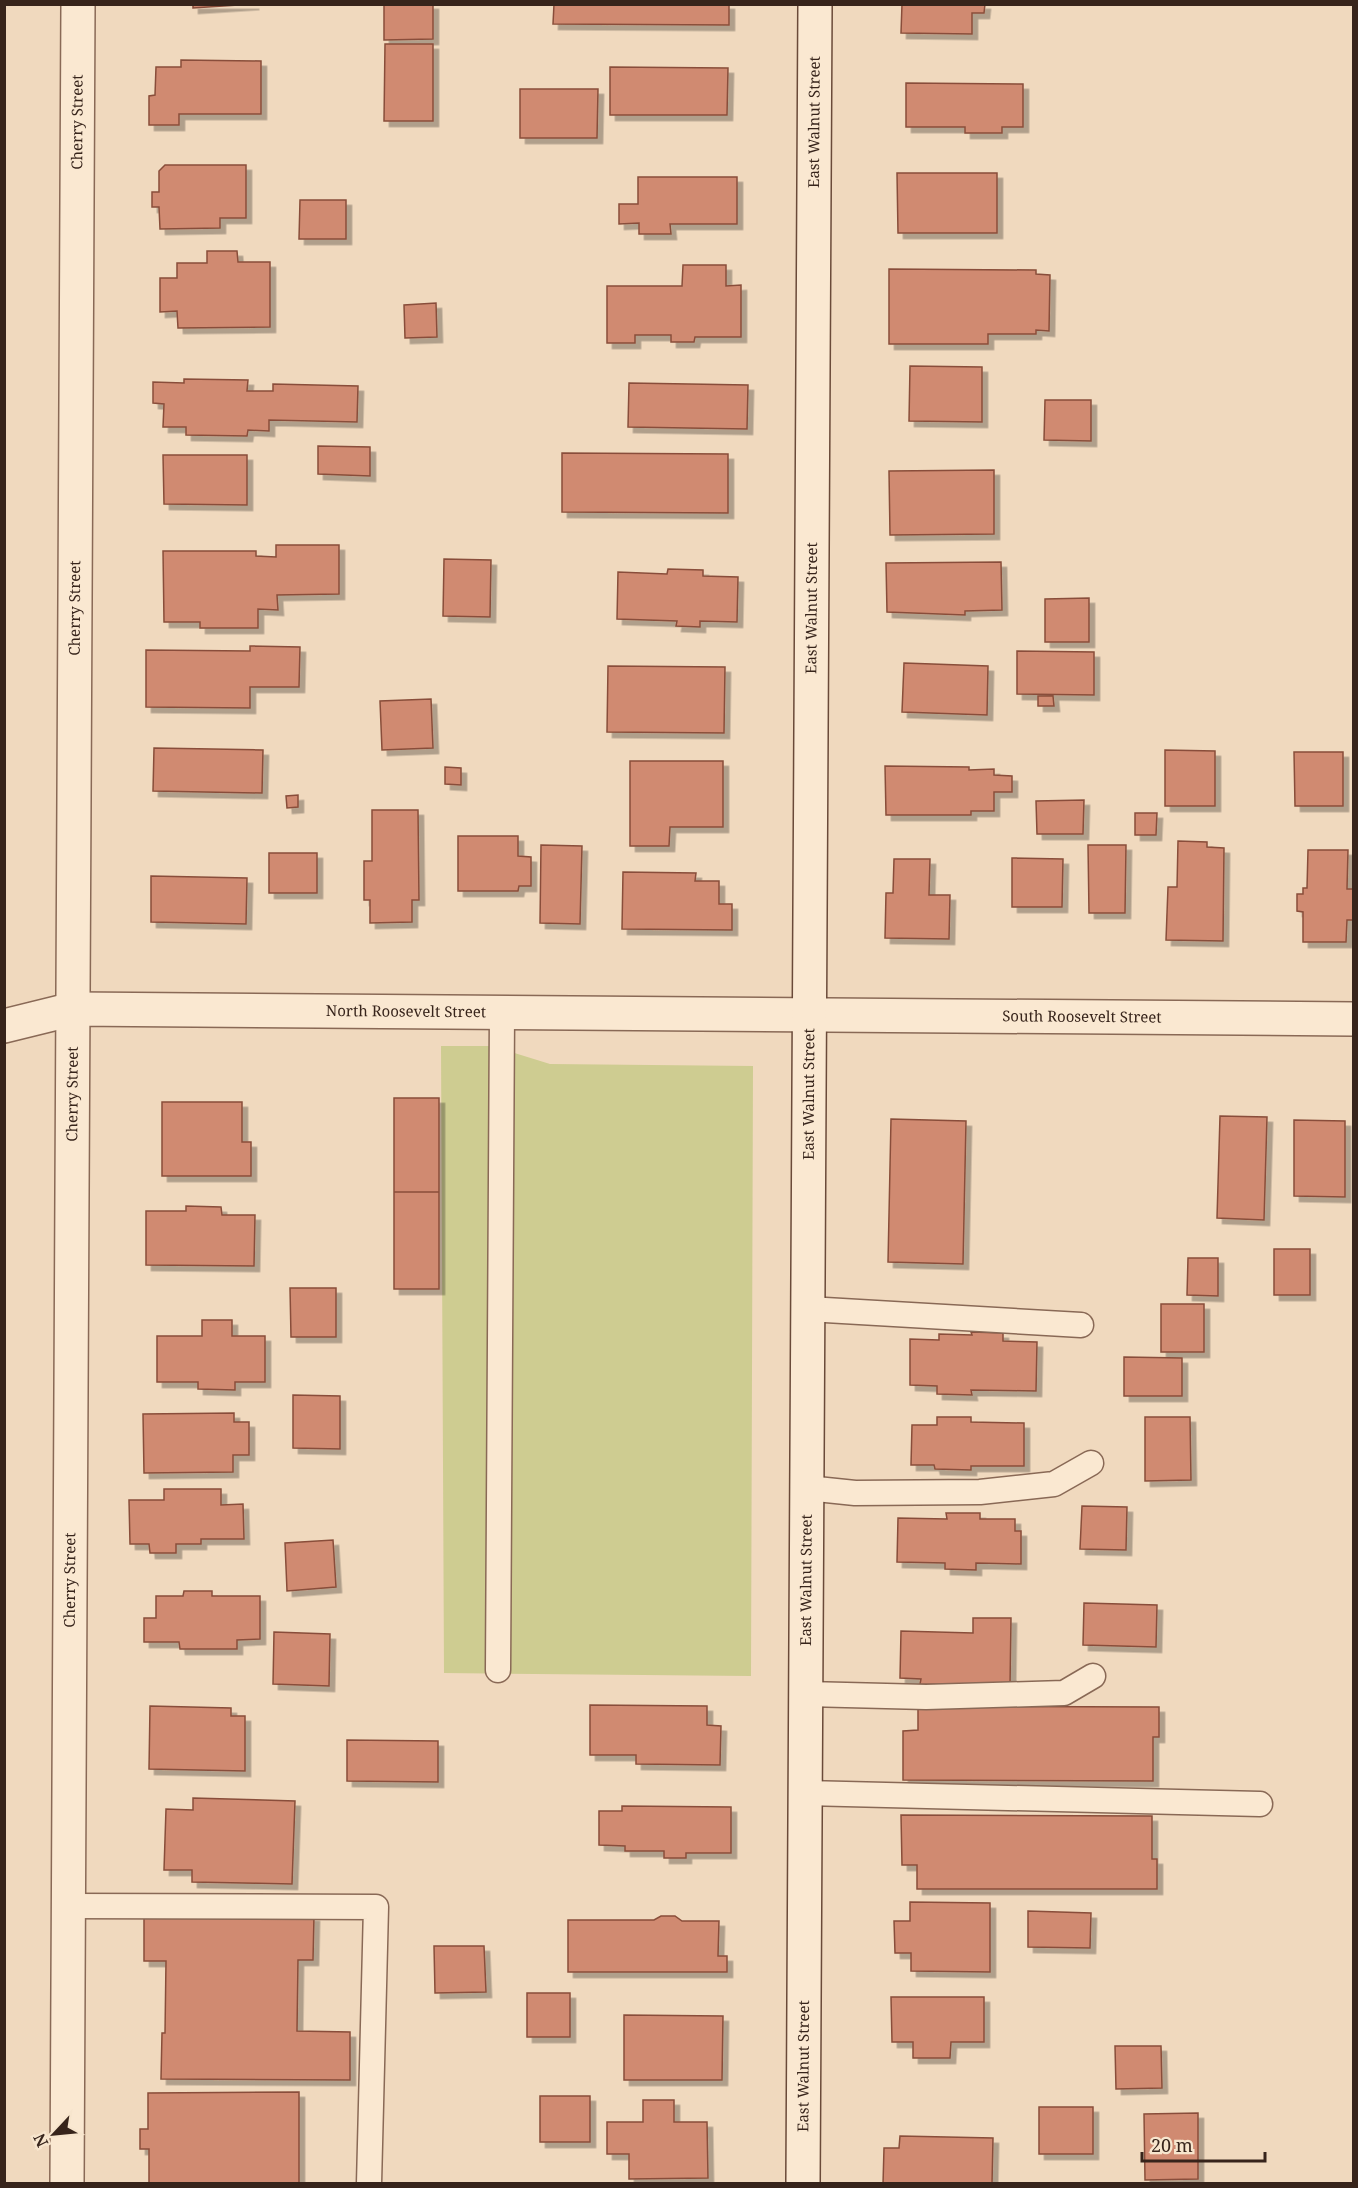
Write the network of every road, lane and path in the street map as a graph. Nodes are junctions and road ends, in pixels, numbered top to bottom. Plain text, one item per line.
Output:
1 (78, 4) edge
2 (815, 4) edge
3 (73, 1009) junction
4 (502, 1012) junction
5 (810, 1014) junction
6 (1353, 1019) edge
7 (4, 1026) edge
8 (808, 1309) junction
9 (1081, 1325) dead end
10 (1091, 1462) dead end
11 (807, 1488) junction
12 (498, 1670) dead end
13 (1093, 1676) dead end
14 (806, 1694) junction
15 (805, 1793) junction
16 (1260, 1804) dead end
17 (68, 1906) junction
18 (67, 2184) edge
19 (369, 2184) edge
20 (803, 2184) edge

1 - 3 street, Cherry Street
2 - 5 street, East Walnut Street
3 - 4 street, North Roosevelt Street
3 - 7 street, North Roosevelt Street
3 - 17 street, Cherry Street
4 - 5 street, North Roosevelt Street
4 - 12 lane
5 - 6 street, South Roosevelt Street
5 - 8 street, East Walnut Street
8 - 9 lane
8 - 11 street, East Walnut Street
10 - 11 lane
11 - 14 street, East Walnut Street
13 - 14 lane
14 - 15 street, East Walnut Street
15 - 16 lane
15 - 20 street, East Walnut Street
17 - 18 street, Cherry Street
17 - 19 lane

